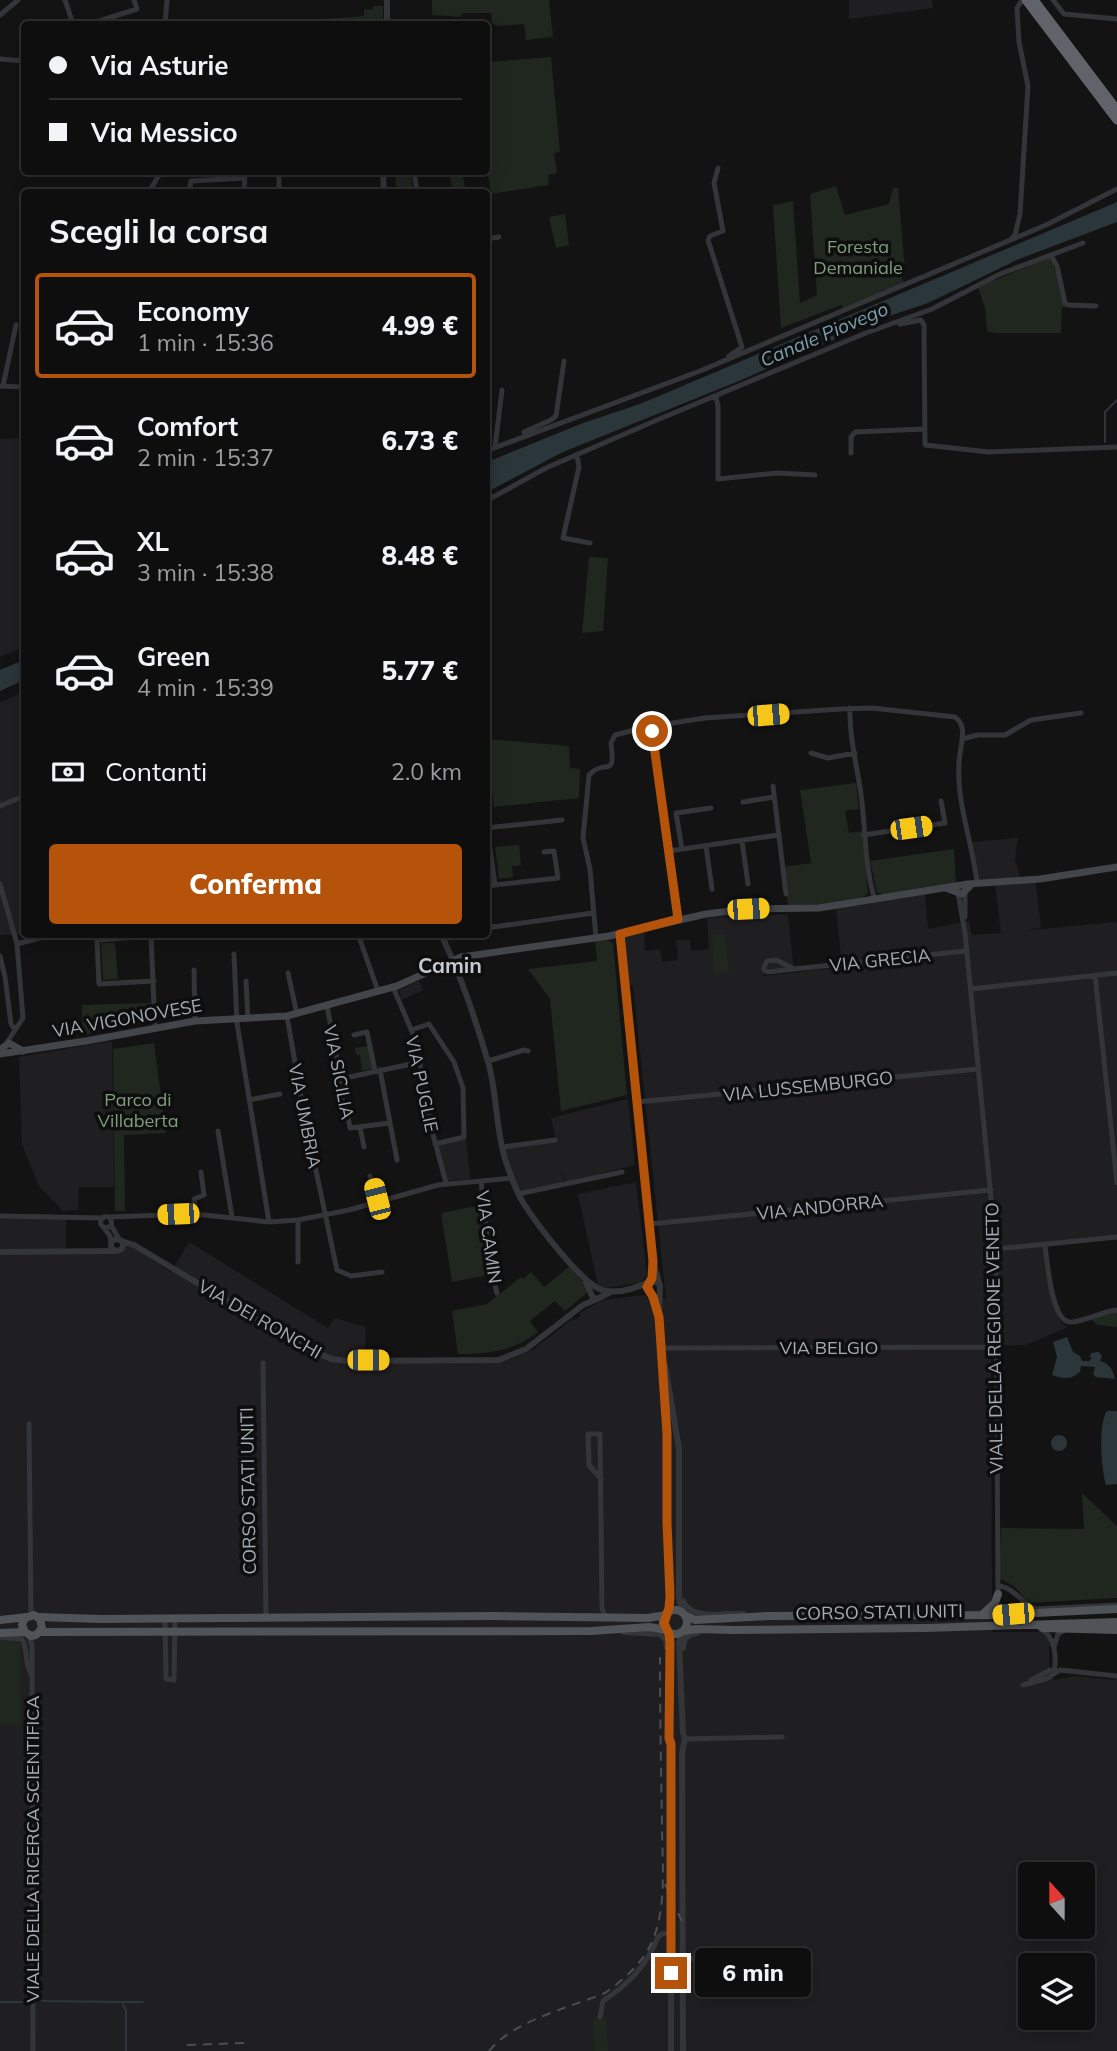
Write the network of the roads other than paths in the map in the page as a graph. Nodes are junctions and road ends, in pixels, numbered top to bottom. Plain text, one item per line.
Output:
1 (19, 0) edge
2 (65, 0) edge
3 (134, 0) edge
4 (167, 0) edge
5 (387, 0) edge
6 (1034, 0) edge
7 (1053, 0) edge
8 (1023, 1) edge
9 (0, 15) edge
10 (1117, 19) edge
11 (72, 21) edge
12 (99, 21) edge
13 (166, 21) edge
14 (387, 21) edge
15 (0, 59) edge
16 (21, 61) edge
17 (1117, 110) edge
18 (1117, 121) edge
19 (718, 168) dead end
20 (245, 175) edge
21 (190, 189) edge
22 (1117, 190) edge
23 (499, 237) dead end
24 (490, 238) edge
25 (1006, 242) junction
26 (1083, 243) dead end
27 (1052, 254) junction
28 (1096, 306) dead end
29 (898, 322) junction
30 (16, 325) dead end
31 (724, 360) junction
32 (564, 361) dead end
33 (2, 386) edge
34 (21, 387) edge
35 (502, 390) dead end
36 (716, 397) junction
37 (924, 429) junction
38 (509, 441) junction
39 (495, 447) junction
40 (1117, 447) edge
41 (490, 449) edge
42 (851, 453) dead end
43 (577, 455) junction
44 (815, 475) dead end
45 (490, 499) edge
46 (590, 543) dead end
47 (850, 708) junction
48 (1081, 713) dead end
49 (653, 728) junction
50 (963, 739) junction
51 (811, 753) dead end
52 (855, 753) junction
53 (773, 786) dead end
54 (21, 797) edge
55 (774, 797) junction
56 (743, 802) dead end
57 (941, 802) dead end
58 (0, 806) edge
59 (711, 808) dead end
60 (562, 820) dead end
61 (490, 828) edge
62 (778, 835) junction
63 (863, 835) junction
64 (742, 841) junction
65 (706, 846) junction
66 (490, 849) edge
67 (682, 849) junction
68 (669, 851) junction
69 (544, 852) dead end
70 (1117, 867) edge
71 (0, 884) edge
72 (748, 884) dead end
73 (974, 884) junction
74 (495, 885) junction
75 (490, 886) edge
76 (712, 889) dead end
77 (961, 890) junction
78 (786, 894) dead end
79 (872, 901) junction
80 (593, 913) junction
81 (678, 919) junction
82 (490, 927) edge
83 (620, 934) junction
84 (39, 938) edge
85 (118, 938) edge
86 (150, 938) edge
87 (359, 938) edge
88 (444, 938) edge
89 (596, 938) junction
90 (17, 944) junction
91 (966, 951) junction
92 (234, 954) dead end
93 (0, 956) edge
94 (452, 960) junction
95 (791, 967) dead end
96 (194, 970) dead end
97 (288, 973) dead end
98 (1117, 973) edge
99 (1095, 975) junction
100 (154, 981) junction
101 (246, 981) dead end
102 (393, 987) junction
103 (971, 989) junction
104 (379, 991) junction
105 (327, 1006) junction
106 (297, 1014) junction
107 (286, 1016) junction
108 (237, 1019) junction
109 (248, 1019) junction
110 (195, 1021) junction
111 (155, 1027) junction
112 (14, 1028) junction
113 (411, 1030) junction
114 (354, 1035) dead end
115 (7, 1047) edge
116 (528, 1051) dead end
117 (488, 1061) junction
118 (421, 1062) junction
119 (978, 1069) junction
120 (378, 1071) junction
121 (340, 1079) junction
122 (280, 1094) dead end
123 (250, 1100) junction
124 (637, 1102) junction
125 (390, 1123) junction
126 (360, 1127) junction
127 (218, 1131) dead end
128 (555, 1140) dead end
129 (435, 1144) junction
130 (364, 1147) dead end
131 (503, 1147) junction
132 (397, 1160) dead end
133 (201, 1172) dead end
134 (622, 1172) dead end
135 (512, 1178) junction
136 (373, 1179) dead end
137 (481, 1181) junction
138 (446, 1183) junction
139 (1117, 1183) edge
140 (991, 1190) junction
141 (518, 1194) junction
142 (378, 1202) junction
143 (195, 1214) junction
144 (326, 1215) junction
145 (0, 1216) edge
146 (86, 1217) junction
147 (232, 1217) junction
148 (109, 1220) junction
149 (298, 1220) junction
150 (269, 1222) junction
151 (650, 1224) junction
152 (103, 1227) junction
153 (1117, 1237) edge
154 (120, 1240) junction
155 (111, 1243) junction
156 (1045, 1245) junction
157 (138, 1248) junction
158 (996, 1249) junction
159 (117, 1251) junction
160 (0, 1252) edge
161 (91, 1252) junction
162 (653, 1261) junction
163 (298, 1262) dead end
164 (382, 1272) dead end
165 (650, 1282) junction
166 (660, 1286) junction
167 (627, 1289) junction
168 (650, 1292) junction
169 (497, 1293) dead end
170 (595, 1293) junction
171 (1117, 1310) edge
172 (659, 1317) junction
173 (996, 1347) junction
174 (662, 1348) junction
175 (663, 1356) junction
176 (263, 1363) dead end
177 (29, 1424) dead end
178 (668, 1449) junction
179 (679, 1449) junction
180 (601, 1479) junction
181 (667, 1522) junction
182 (679, 1522) junction
183 (679, 1563) junction
184 (668, 1586) junction
185 (998, 1590) junction
186 (602, 1609) junction
187 (1117, 1610) edge
188 (667, 1614) junction
189 (684, 1614) junction
190 (1013, 1614) junction
191 (996, 1615) junction
192 (32, 1616) junction
193 (769, 1616) junction
194 (980, 1616) junction
195 (594, 1617) junction
196 (610, 1617) junction
197 (403, 1618) junction
198 (170, 1619) junction
199 (266, 1619) junction
200 (0, 1620) edge
201 (1117, 1622) edge
202 (970, 1626) junction
203 (1037, 1628) junction
204 (1069, 1629) junction
205 (1117, 1629) edge
206 (733, 1630) junction
207 (403, 1631) junction
208 (591, 1631) junction
209 (668, 1631) junction
210 (683, 1631) junction
211 (170, 1633) junction
212 (32, 1634) junction
213 (0, 1635) edge
214 (1054, 1652) junction
215 (1052, 1671) junction
216 (681, 1675) junction
217 (32, 1676) junction
218 (1117, 1676) edge
219 (669, 1677) junction
220 (670, 1734) junction
221 (782, 1737) dead end
222 (684, 1739) junction
223 (671, 1744) junction
224 (671, 1932) junction
225 (795, 1958) dead end
226 (671, 1959) junction
227 (682, 1959) junction
228 (600, 2017) dead end
229 (33, 2051) edge
230 (671, 2051) edge
231 (683, 2051) edge

1 - 9 street
2 - 11 street
3 - 12 street
4 - 13 street
5 - 14 street
6 - 17 highway
7 - 10 street
8 - 18 highway
8 - 25 street
15 - 16 street
19 - 31 street
20 - 21 street
22 - 25 street
23 - 24 street
25 - 31 street
26 - 27 street
27 - 28 street
27 - 29 street
29 - 36 street
29 - 37 street
30 - 33 street
31 - 38 street
32 - 38 street
33 - 34 street
35 - 39 street
36 - 43 street
36 - 44 street
37 - 40 street
37 - 42 street
38 - 39 street
39 - 41 street
43 - 45 street
43 - 46 street
47 - 49 street
47 - 50 street
47 - 52 street
48 - 50 street
49 - 68 street
49 - 80 street
50 - 73 street
51 - 52 street
52 - 63 street
53 - 55 street
54 - 58 street
55 - 56 street
55 - 62 street
57 - 63 street
59 - 67 street
60 - 61 street
62 - 64 street
62 - 78 street
63 - 79 street
64 - 65 street
64 - 72 street
65 - 67 street
65 - 76 street
66 - 74 street
67 - 68 street
68 - 81 street
69 - 74 street
70 - 73 main road, VIA VIGONOVESE
71 - 90 street
73 - 77 main road, VIA VIGONOVESE
74 - 75 street
77 - 79 main road, VIA VIGONOVESE
77 - 91 street, VIALE DELLA REGIONE VENETO
79 - 81 main road, VIA VIGONOVESE
80 - 82 street
80 - 89 street
81 - 83 main road, VIA VIGONOVESE
83 - 89 main road, VIA VIGONOVESE
83 - 124 street
84 - 90 street
85 - 100 street
86 - 100 street
87 - 104 street
88 - 94 street
89 - 94 main road, VIA VIGONOVESE
90 - 112 street
91 - 95 street, VIA GRECIA
91 - 103 street, VIALE DELLA REGIONE VENETO
92 - 108 street
93 - 112 street
94 - 102 main road, VIA VIGONOVESE
94 - 117 street
96 - 110 street
97 - 106 street
98 - 99 street
99 - 103 street
99 - 139 street
100 - 111 street
101 - 109 street
102 - 104 main road, VIA VIGONOVESE
102 - 113 street, VIA PUGLIE
103 - 119 street, VIALE DELLA REGIONE VENETO
104 - 105 main road, VIA VIGONOVESE
105 - 106 main road, VIA VIGONOVESE
105 - 121 street, VIA SICILIA
106 - 107 main road, VIA VIGONOVESE
107 - 109 main road, VIA VIGONOVESE
107 - 144 street, VIA UMBRIA
108 - 109 main road, VIA VIGONOVESE
108 - 110 main road, VIA VIGONOVESE
108 - 123 street
110 - 111 main road, VIA VIGONOVESE
111 - 115 main road, VIA VIGONOVESE
112 - 115 street
113 - 118 street, VIA PUGLIE
113 - 129 street
114 - 120 street
116 - 117 street
117 - 131 street
118 - 120 street
118 - 129 street, VIA PUGLIE
119 - 124 street, VIA LUSSEMBURGO
119 - 140 street, VIALE DELLA REGIONE VENETO
120 - 121 street
120 - 125 street
121 - 126 street, VIA SICILIA
122 - 123 street
123 - 150 street
124 - 151 street
125 - 126 street, VIA SICILIA
125 - 132 street
126 - 130 street, VIA SICILIA
127 - 147 street
128 - 131 street
129 - 138 street, VIA PUGLIE
131 - 135 street
133 - 143 street
134 - 141 street
135 - 137 street
135 - 141 street
136 - 142 street
137 - 138 street
137 - 169 street, VIA CAMIN
138 - 142 street
140 - 151 street, VIA ANDORRA
140 - 158 street, VIALE DELLA REGIONE VENETO
141 - 170 street
142 - 144 street
143 - 147 street
143 - 148 street
144 - 149 street
144 - 164 street, VIA UMBRIA
145 - 146 street
146 - 148 street
146 - 152 street
147 - 150 street
148 - 152 street
148 - 152 street
148 - 154 street
149 - 150 street
149 - 163 street
151 - 162 street
152 - 155 street
153 - 156 street
154 - 155 street
154 - 157 street, VIA DEI RONCHI
154 - 159 street
155 - 159 street
155 - 161 street
156 - 158 street
156 - 171 street
157 - 159 street
157 - 170 street, VIA DEI RONCHI
158 - 173 street, VIALE DELLA REGIONE VENETO
159 - 161 street
160 - 161 street
162 - 165 street
162 - 166 street
165 - 166 street
165 - 167 street
165 - 168 street
166 - 168 street
166 - 172 street
167 - 168 street
167 - 170 street
168 - 172 street
172 - 174 street
173 - 174 street, VIA BELGIO
173 - 185 street, VIALE DELLA REGIONE VENETO
174 - 175 street
175 - 178 street
175 - 179 street
176 - 199 street, CORSO STATI UNITI
177 - 192 street
178 - 179 street
178 - 181 street
179 - 182 street
180 - 180 street
180 - 186 street
181 - 182 street
181 - 184 street
182 - 183 street
183 - 189 street
183 - 193 street
184 - 188 street
184 - 196 street
185 - 187 street
185 - 190 main road
185 - 194 main road
186 - 195 street
186 - 196 street
187 - 190 main road, CORSO STATI UNITI
187 - 191 main road
188 - 189 main road
188 - 196 main road
188 - 209 main road
189 - 193 main road, CORSO STATI UNITI
189 - 210 main road
190 - 191 main road, CORSO STATI UNITI
191 - 194 main road, CORSO STATI UNITI
192 - 198 main road
192 - 200 main road
192 - 212 main road
192 - 212 main road
193 - 194 main road, CORSO STATI UNITI
195 - 196 main road
195 - 197 main road
197 - 199 main road
197 - 207 street
198 - 199 main road
198 - 211 street
201 - 202 main road, CORSO STATI UNITI
202 - 203 main road
202 - 206 main road, CORSO STATI UNITI
203 - 204 main road
203 - 214 street
204 - 205 main road
204 - 214 street
206 - 210 main road, CORSO STATI UNITI
206 - 216 street
207 - 208 main road
207 - 211 main road
208 - 209 main road
208 - 219 street
209 - 210 main road
209 - 219 street
210 - 216 street
211 - 211 street
211 - 212 main road
212 - 213 main road
212 - 217 street, VIALE DELLA RICERCA SCIENTIFICA
213 - 217 street
214 - 215 street
215 - 215 street
215 - 218 street
216 - 222 street
217 - 229 street, VIALE DELLA RICERCA SCIENTIFICA
219 - 220 street
220 - 222 street
220 - 223 street
221 - 222 street
222 - 223 street
222 - 227 street
223 - 224 street
224 - 226 street
224 - 228 street
225 - 227 street
226 - 227 street
226 - 230 street
227 - 231 street

